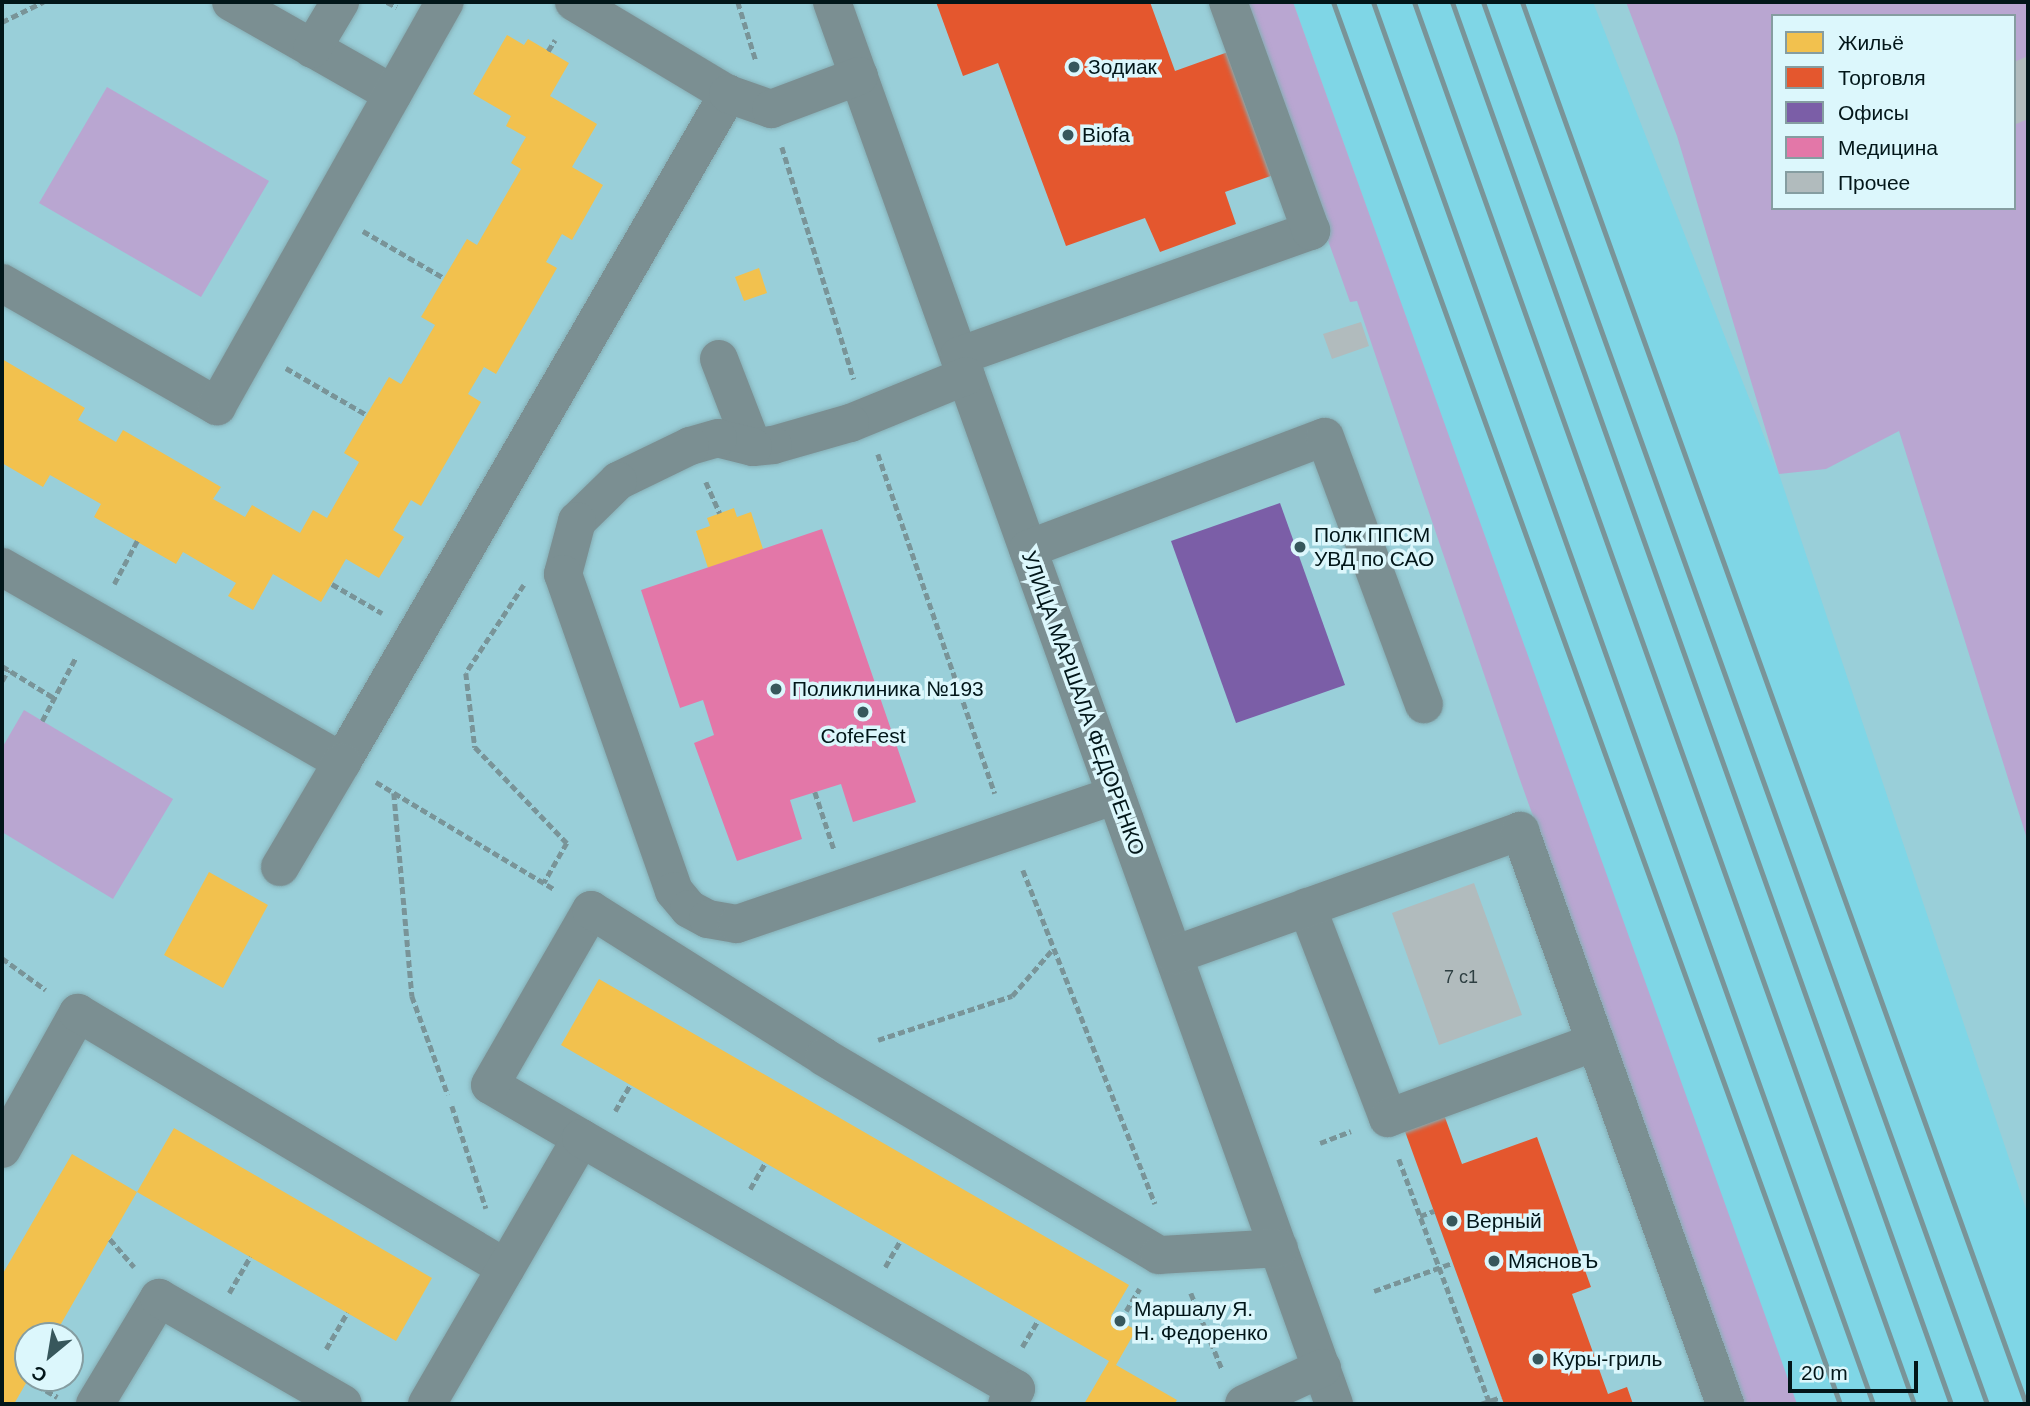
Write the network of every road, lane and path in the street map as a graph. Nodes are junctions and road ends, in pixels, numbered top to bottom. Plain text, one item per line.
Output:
1 (43, 2) edge
2 (231, 2) edge
3 (340, 2) edge
4 (445, 2) edge
5 (574, 2) edge
6 (738, 2) edge
7 (832, 2) edge
8 (1228, 2) edge
9 (2, 22) edge
10 (312, 49) junction
11 (859, 76) junction
12 (393, 94) junction
13 (728, 94) junction
14 (771, 109) junction
15 (327, 211) junction
16 (444, 278) dead end
17 (2, 283) edge
18 (250, 347) junction
19 (719, 359) dead end
20 (962, 366) junction
21 (367, 415) dead end
22 (865, 417) junction
23 (753, 447) junction
24 (1028, 549) junction
25 (2, 567) edge
26 (563, 574) junction
27 (332, 584) dead end
28 (95, 620) junction
29 (416, 633) junction
30 (2, 666) edge
31 (8, 670) junction
32 (2, 681) edge
33 (54, 698) junction
34 (1424, 704) dead end
35 (42, 721) dead end
36 (342, 762) junction
37 (815, 792) dead end
38 (394, 793) junction
39 (1116, 795) junction
40 (1009, 831) junction
41 (280, 867) dead end
42 (544, 883) junction
43 (847, 887) junction
44 (1307, 907) junction
45 (591, 910) junction
46 (1052, 950) junction
47 (1174, 956) junction
48 (2, 958) edge
49 (78, 1013) junction
50 (1597, 1042) junction
51 (824, 1057) junction
52 (581, 1138) junction
53 (2, 1149) edge
54 (1398, 1155) dead end
55 (1434, 1211) dead end
56 (1420, 1216) junction
57 (1279, 1248) junction
58 (1175, 1254) junction
59 (1452, 1263) dead end
60 (506, 1268) junction
61 (1439, 1268) junction
62 (1374, 1291) dead end
63 (1322, 1368) junction
64 (49, 1392) edge
65 (1235, 1392) edge
66 (1501, 1397) dead end
67 (1489, 1403) edge
68 (70, 1404) edge
69 (95, 1404) edge
70 (343, 1404) edge
71 (427, 1404) edge
72 (1007, 1404) edge
73 (1334, 1404) edge
74 (1481, 1404) edge
75 (1725, 1404) edge

1 - 9 path
2 - 10 street
3 - 10 street
4 - 12 street
5 - 13 street
6 - 14 path
7 - 11 street, УЛИЦА МАРШАЛА ФЕДОРЕНКО
8 - 20 street
10 - 12 street
11 - 14 street
11 - 20 street, УЛИЦА МАРШАЛА ФЕДОРЕНКО
12 - 15 street
13 - 14 street
13 - 29 street
14 - 22 path
15 - 16 path
15 - 18 street
17 - 18 street
18 - 21 path
19 - 23 street
20 - 22 street
20 - 24 street, УЛИЦА МАРШАЛА ФЕДОРЕНКО
22 - 23 street
22 - 40 path
23 - 26 street
24 - 34 street
24 - 39 street, УЛИЦА МАРШАЛА ФЕДОРЕНКО
25 - 28 street
26 - 42 path
26 - 43 street
27 - 29 path
28 - 33 path
28 - 36 street
29 - 36 street
30 - 31 path
31 - 32 path
31 - 33 path
33 - 35 path
36 - 38 path
36 - 41 street
37 - 43 path
38 - 42 path
38 - 60 path
39 - 40 street
39 - 47 street, УЛИЦА МАРШАЛА ФЕДОРЕНКО
40 - 43 street
40 - 46 path
42 - 45 path
44 - 47 street
44 - 50 street
44 - 50 street
45 - 51 street
45 - 52 street
46 - 51 path
46 - 58 path
47 - 57 street, УЛИЦА МАРШАЛА ФЕДОРЕНКО
48 - 49 path
49 - 53 street
49 - 60 street
50 - 75 street
51 - 58 street
52 - 60 street
52 - 72 street
54 - 56 path
55 - 56 path
56 - 61 path
57 - 58 street
57 - 63 street, УЛИЦА МАРШАЛА ФЕДОРЕНКО
58 - 65 path
59 - 61 path
60 - 71 street
61 - 62 path
61 - 67 path
63 - 65 street
63 - 73 street, УЛИЦА МАРШАЛА ФЕДОРЕНКО
64 - 68 path
66 - 67 path
67 - 74 path
69 - 70 street

